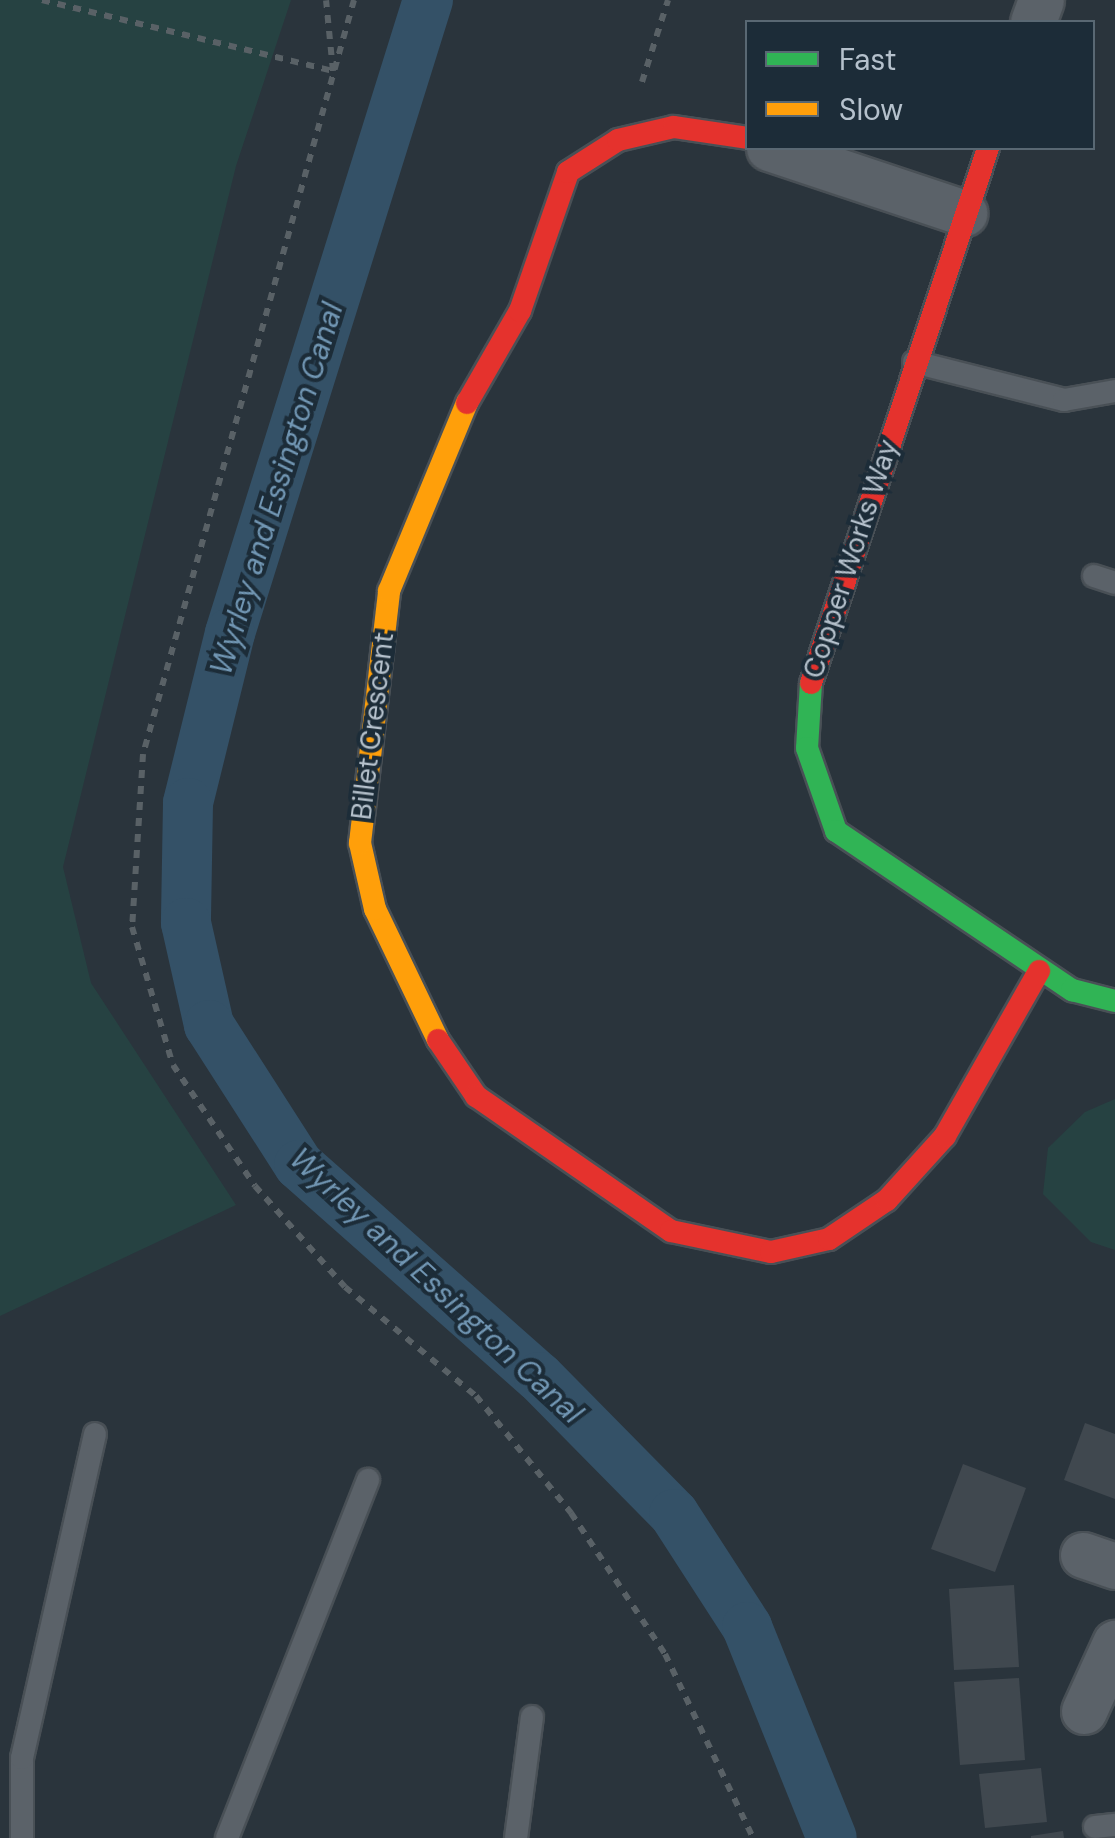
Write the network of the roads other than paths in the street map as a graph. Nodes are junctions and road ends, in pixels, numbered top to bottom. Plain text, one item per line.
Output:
1 (745, 138) edge
2 (775, 150) edge
3 (987, 150) edge
4 (964, 213) junction
5 (914, 362) junction
6 (1115, 390) edge
7 (1039, 971) junction
8 (1115, 1001) edge
9 (95, 1434) dead end
10 (368, 1480) dead end
11 (1115, 1643) edge
12 (1084, 1710) dead end
13 (532, 1717) dead end
14 (22, 1838) edge
15 (228, 1838) edge
16 (516, 1838) edge

1 - 7 street, Billet Crescent
2 - 4 street
3 - 4 street, Copper Works Way
4 - 5 street, Copper Works Way
5 - 6 lane
5 - 7 street, Copper Works Way
7 - 8 street, Copper Works Way
9 - 14 lane
10 - 15 lane
11 - 12 street
13 - 16 lane

